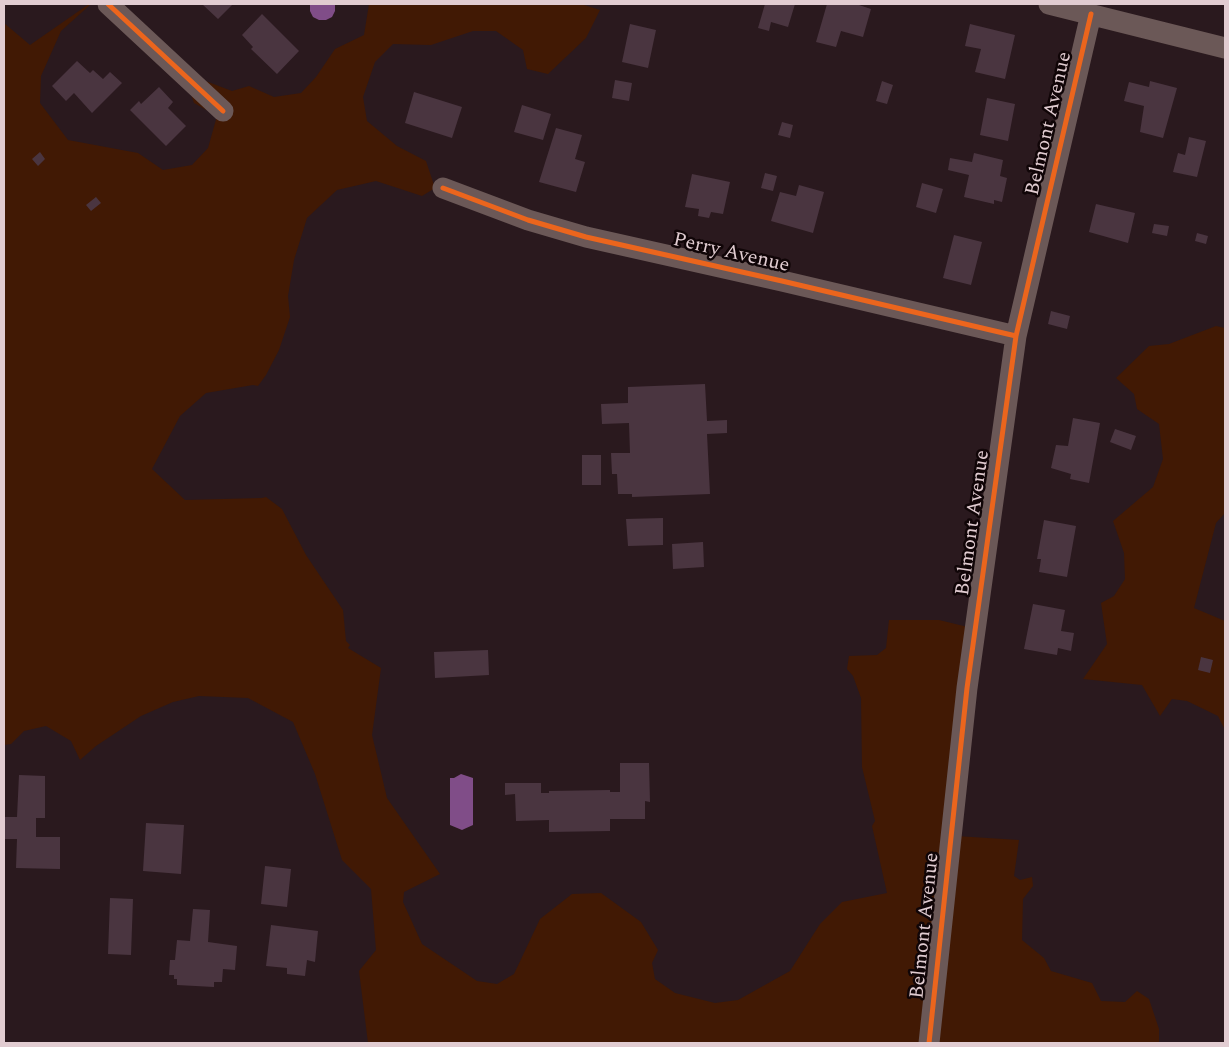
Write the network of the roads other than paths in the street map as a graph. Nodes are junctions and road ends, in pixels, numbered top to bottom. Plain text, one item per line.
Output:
1 (108, 4) edge
2 (1049, 4) edge
3 (1092, 14) junction
4 (1225, 48) edge
5 (223, 110) dead end
6 (443, 188) dead end
7 (1016, 336) junction
8 (929, 1043) edge

1 - 5 street
2 - 3 street
3 - 4 street
3 - 7 street, Belmont Avenue
6 - 7 street, Perry Avenue
7 - 8 street, Belmont Avenue

